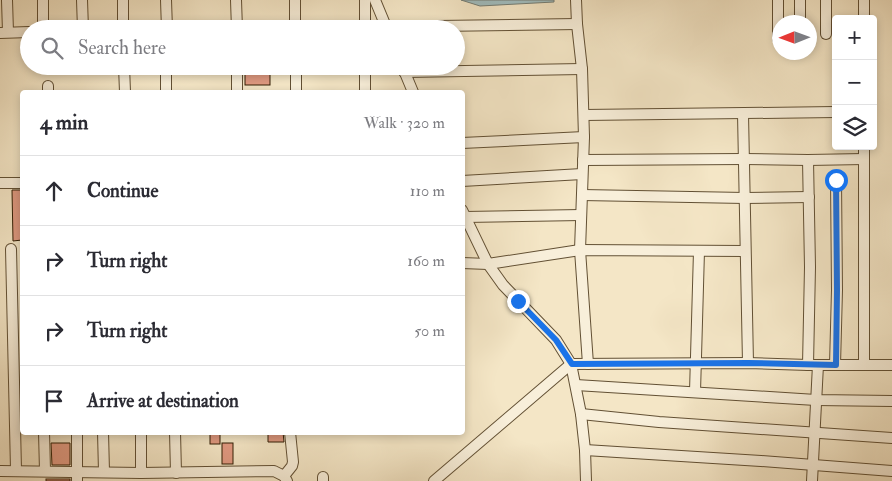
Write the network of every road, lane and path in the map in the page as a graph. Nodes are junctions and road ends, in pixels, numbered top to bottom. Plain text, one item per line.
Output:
1 (7, 0) edge
2 (43, 0) edge
3 (82, 0) edge
4 (123, 0) edge
5 (166, 0) edge
6 (236, 0) edge
7 (295, 0) edge
8 (365, 0) edge
9 (375, 0) edge
10 (576, 0) edge
11 (778, 0) edge
12 (800, 0) edge
13 (826, 0) edge
14 (864, 0) edge
15 (778, 15) edge
16 (800, 15) edge
17 (864, 15) edge
18 (44, 20) edge
19 (83, 20) edge
20 (124, 20) edge
21 (167, 20) edge
22 (237, 20) edge
23 (295, 20) edge
24 (365, 20) edge
25 (383, 20) edge
26 (577, 24) junction
27 (465, 26) edge
28 (4, 32) edge
29 (20, 32) edge
30 (826, 34) dead end
31 (465, 69) edge
32 (582, 69) junction
33 (124, 75) edge
34 (166, 75) edge
35 (237, 75) edge
36 (296, 75) edge
37 (365, 75) edge
38 (406, 75) edge
39 (125, 90) edge
40 (166, 90) edge
41 (237, 90) edge
42 (296, 90) edge
43 (365, 90) edge
44 (412, 90) edge
45 (832, 112) edge
46 (744, 114) junction
47 (584, 115) junction
48 (584, 137) junction
49 (465, 143) edge
50 (864, 150) edge
51 (864, 158) junction
52 (744, 159) junction
53 (583, 160) junction
54 (808, 160) junction
55 (582, 174) junction
56 (836, 180) dead end
57 (465, 181) edge
58 (20, 183) edge
59 (0, 184) edge
60 (582, 196) junction
61 (809, 197) junction
62 (744, 198) junction
63 (465, 214) edge
64 (581, 215) junction
65 (465, 216) edge
66 (11, 249) dead end
67 (580, 250) junction
68 (698, 251) junction
69 (745, 251) junction
70 (465, 263) edge
71 (488, 264) junction
72 (696, 363) junction
73 (748, 363) junction
74 (572, 364) junction
75 (588, 364) junction
76 (813, 365) junction
77 (836, 365) junction
78 (864, 365) junction
79 (892, 365) edge
80 (576, 385) junction
81 (695, 392) junction
82 (816, 400) junction
83 (892, 401) edge
84 (581, 414) junction
85 (815, 431) junction
86 (44, 435) edge
87 (77, 435) edge
88 (103, 435) edge
89 (141, 435) edge
90 (175, 435) edge
91 (290, 435) edge
92 (892, 438) edge
93 (585, 450) junction
94 (812, 464) junction
95 (16, 470) junction
96 (0, 471) edge
97 (45, 471) junction
98 (892, 471) edge
99 (104, 472) junction
100 (142, 473) junction
101 (176, 473) junction
102 (77, 476) edge
103 (286, 478) edge
104 (434, 481) edge
105 (586, 481) edge
106 (812, 481) edge

1 - 28 street
2 - 18 street
3 - 19 street
4 - 20 street
5 - 21 street
6 - 22 street
7 - 23 street
8 - 24 street
9 - 25 street
10 - 26 street
11 - 15 street
12 - 16 street
13 - 30 street
14 - 17 street
26 - 27 street
26 - 32 street
28 - 29 street
31 - 32 street
32 - 47 street
33 - 39 street
34 - 40 street
35 - 41 street
36 - 42 street
37 - 43 street
38 - 44 street
45 - 46 street
46 - 47 street
46 - 52 street
47 - 48 street
48 - 49 street
48 - 53 street
50 - 51 street
51 - 54 street
51 - 78 street
52 - 53 street
52 - 54 street
52 - 62 street
53 - 55 street
54 - 61 street
55 - 57 street
55 - 60 street
56 - 77 street
58 - 59 street
60 - 62 street
60 - 64 street
61 - 62 street
61 - 76 street
62 - 69 street
63 - 64 street
64 - 67 street
65 - 71 street
66 - 95 street
67 - 68 street
67 - 71 street
67 - 75 street
68 - 69 street
68 - 72 street
69 - 73 street
70 - 71 street
71 - 74 street
72 - 73 street
72 - 75 street
72 - 81 street
73 - 76 street
74 - 75 street
74 - 80 street
74 - 104 street
76 - 77 street
76 - 82 street
77 - 78 street
78 - 79 street
80 - 81 street
80 - 84 street
81 - 82 street
82 - 83 street
82 - 85 street
84 - 85 street
84 - 93 street
85 - 92 street
85 - 94 street
86 - 97 street
87 - 102 street
88 - 99 street
89 - 100 street
90 - 101 street
91 - 103 street
93 - 94 street
93 - 105 street
94 - 98 street
94 - 106 street
95 - 96 street
95 - 97 street
97 - 102 street
99 - 100 street
99 - 102 street
100 - 101 street
101 - 103 street

